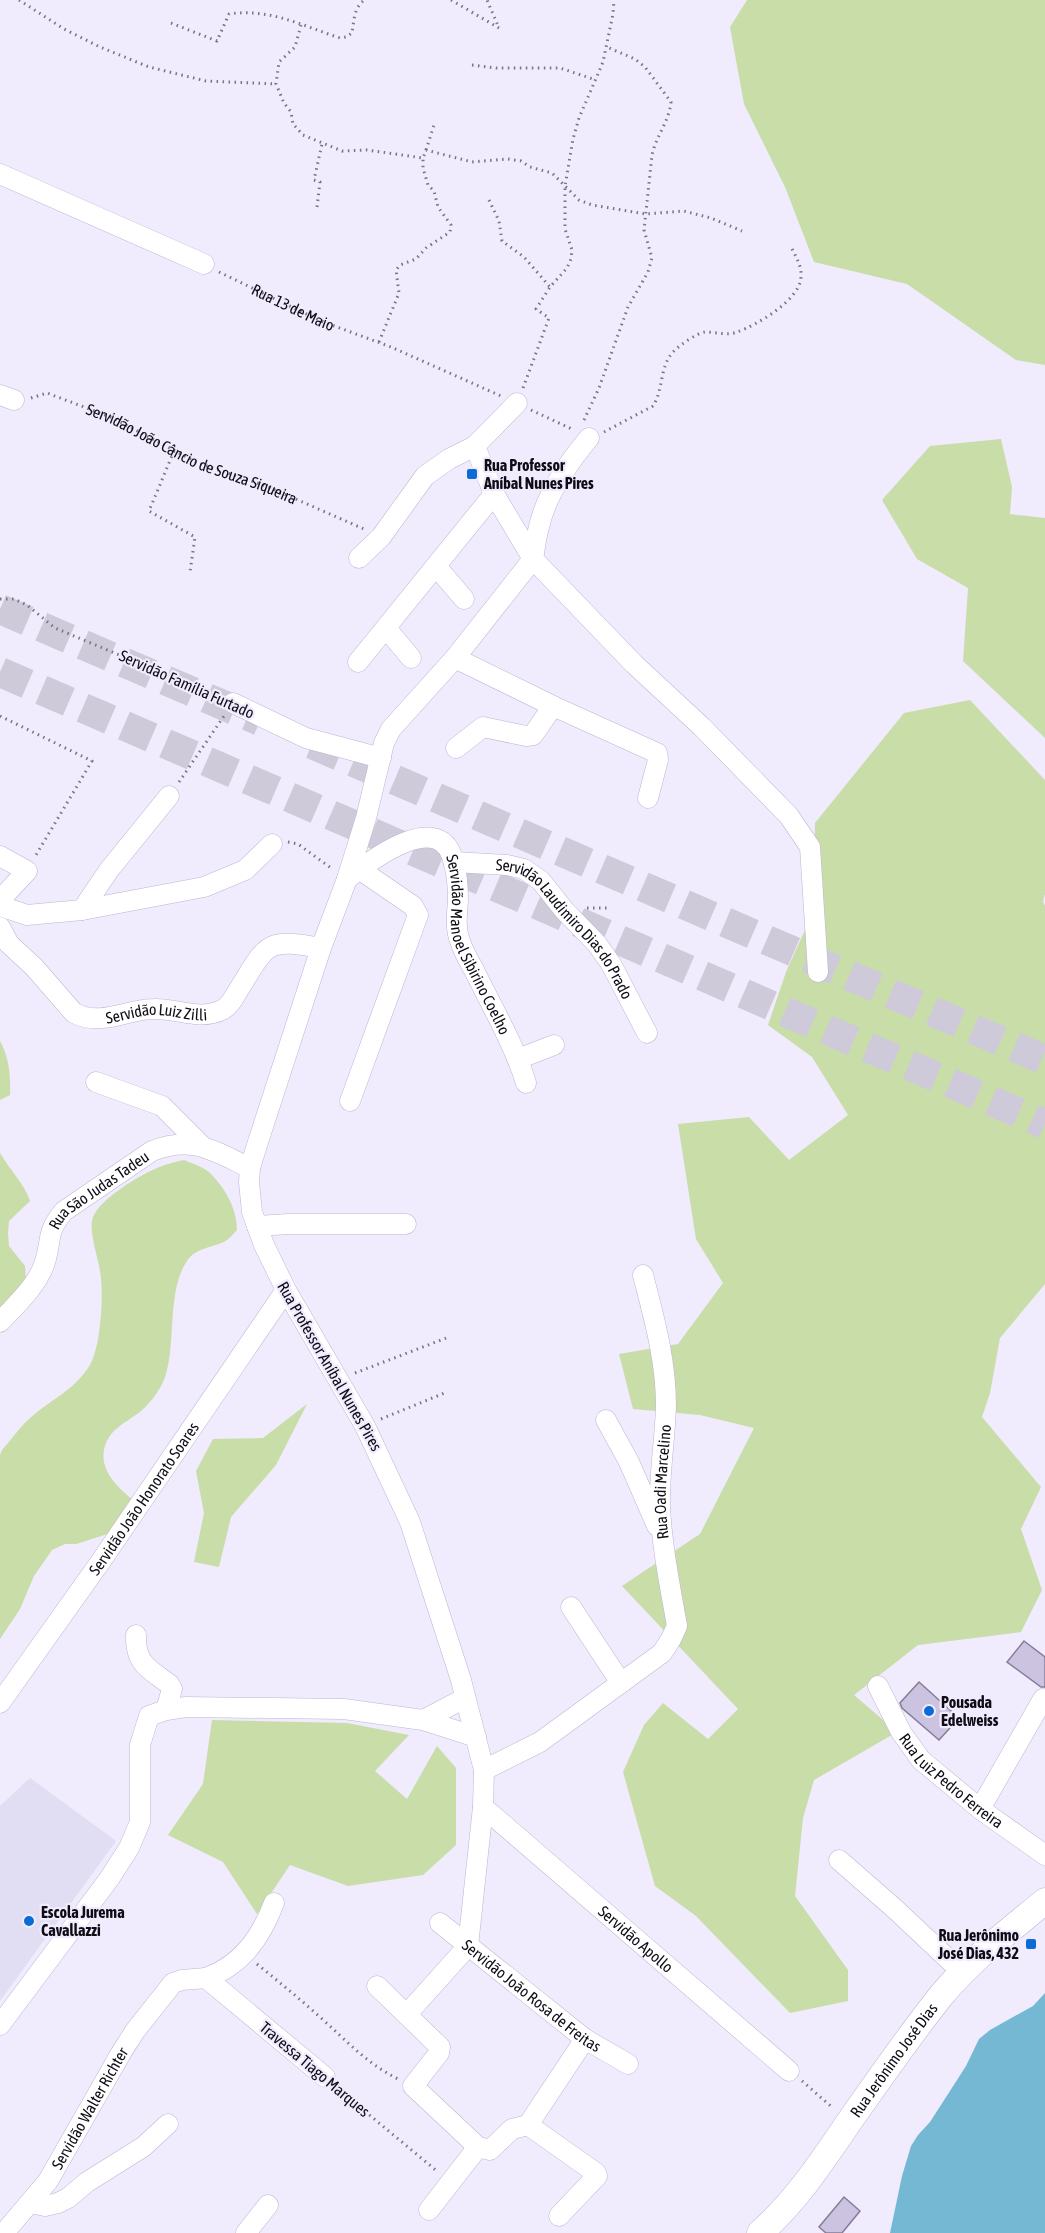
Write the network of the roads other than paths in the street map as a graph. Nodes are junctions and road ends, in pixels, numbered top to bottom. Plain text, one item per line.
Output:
1 (0, 174) edge
2 (204, 264) road end
3 (517, 403) road end
4 (583, 435) road end
5 (475, 446) junction
6 (494, 494) junction
7 (359, 558) dead end
8 (533, 559) junction
9 (436, 566) junction
10 (464, 599) dead end
11 (386, 628) junction
12 (411, 658) dead end
13 (455, 658) junction
14 (358, 662) dead end
15 (233, 703) road end
16 (553, 706) junction
17 (456, 748) dead end
18 (381, 758) junction
19 (169, 796) road end
20 (648, 798) dead end
21 (272, 844) road end
22 (0, 856) edge
23 (454, 862) junction
24 (353, 874) junction
25 (0, 900) edge
26 (0, 906) edge
27 (82, 910) junction
28 (0, 927) edge
29 (321, 948) junction
30 (818, 972) dead end
31 (647, 1033) dead end
32 (554, 1045) dead end
33 (518, 1059) junction
34 (96, 1082) dead end
35 (526, 1083) dead end
36 (350, 1101) dead end
37 (201, 1145) junction
38 (250, 1167) junction
39 (406, 1224) dead end
40 (257, 1226) junction
41 (643, 1275) dead end
42 (286, 1290) junction
43 (0, 1322) edge
44 (606, 1420) dead end
45 (662, 1540) junction
46 (571, 1607) dead end
47 (136, 1635) dead end
48 (621, 1683) junction
49 (878, 1686) dead end
50 (465, 1698) junction
51 (1043, 1699) dead end
52 (0, 1703) edge
53 (166, 1710) junction
54 (423, 1720) junction
55 (476, 1737) junction
56 (484, 1770) junction
57 (483, 1807) junction
58 (980, 1809) junction
59 (1045, 1855) edge
60 (839, 1860) dead end
61 (1045, 1901) edge
62 (274, 1903) dead end
63 (440, 1923) dead end
64 (468, 1946) junction
65 (962, 1972) junction
66 (206, 1978) junction
67 (377, 1986) dead end
68 (407, 2014) junction
69 (0, 2025) edge
70 (585, 2039) junction
71 (628, 2064) dead end
72 (789, 2070) road end
73 (325, 2077) road end
74 (168, 2124) dead end
75 (528, 2125) junction
76 (478, 2147) junction
77 (31, 2203) junction
78 (268, 2205) dead end
79 (429, 2210) dead end
80 (559, 2216) dead end
81 (4, 2233) edge
82 (246, 2233) edge
83 (760, 2233) edge

1 - 2 street
3 - 5 street
4 - 8 street
5 - 6 street
5 - 7 street
6 - 8 street
6 - 9 street
8 - 13 street, Rua Professor Aníbal Nunes Pires
8 - 30 street
9 - 10 street
9 - 11 street
11 - 12 street
11 - 14 street
13 - 16 street
13 - 18 street, Rua Professor Aníbal Nunes Pires
15 - 18 street, Servidão Família Furtado
16 - 17 street
16 - 20 street
18 - 24 street, Rua Professor Aníbal Nunes Pires
19 - 27 street
21 - 27 street
22 - 25 street
23 - 24 street, Servidão Manoel Sibirino Coelho
23 - 31 street, Servidão Laudimiro Dias do Prado
23 - 33 street, Servidão Manoel Sibirino Coelho
24 - 29 street, Rua Professor Aníbal Nunes Pires
24 - 36 street
26 - 27 street
28 - 29 street, Servidão Luiz Zilli
29 - 38 street, Rua Professor Aníbal Nunes Pires
32 - 33 street
33 - 35 street, Servidão Manoel Sibirino Coelho
34 - 37 street
37 - 38 street, Rua São Judas Tadeu
37 - 43 street, Rua São Judas Tadeu
38 - 40 street, Rua Professor Aníbal Nunes Pires
39 - 40 street
40 - 42 street, Rua Professor Aníbal Nunes Pires
41 - 45 street, Rua Oadi Marcelino
42 - 50 street, Rua Professor Aníbal Nunes Pires
42 - 52 street, Servidão João Honorato Soares
44 - 45 street
45 - 48 street, Rua Oadi Marcelino
46 - 48 street
47 - 53 street
48 - 56 street, Rua Oadi Marcelino
49 - 58 street, Rua Luiz Pedro Ferreira
50 - 54 street
50 - 55 street, Rua Professor Aníbal Nunes Pires
51 - 58 street
53 - 54 street
53 - 69 street
54 - 55 street
55 - 56 street, Rua Professor Aníbal Nunes Pires
56 - 57 street, Rua Professor Aníbal Nunes Pires
57 - 64 street, Rua Professor Aníbal Nunes Pires
57 - 72 street, Servidão Apollo
58 - 59 street, Rua Luiz Pedro Ferreira
60 - 65 street
61 - 65 main road, Rua Jerônimo José Dias
62 - 66 street
63 - 64 street, Servidão João Rosa de Freitas
64 - 68 street
64 - 70 street, Servidão João Rosa de Freitas
65 - 83 main road, Rua Jerônimo José Dias
66 - 73 street, Travessa Tiago Marques
66 - 77 street, Servidão Walter Richter
67 - 68 street
68 - 76 street
70 - 71 street, Servidão João Rosa de Freitas
70 - 75 street
74 - 77 street
75 - 76 street
75 - 80 street
76 - 79 street
77 - 81 street, Servidão Walter Richter
78 - 82 street

